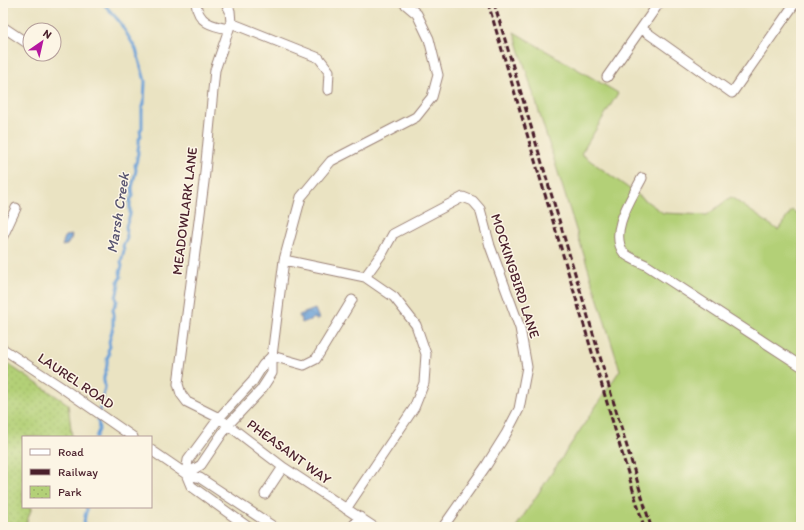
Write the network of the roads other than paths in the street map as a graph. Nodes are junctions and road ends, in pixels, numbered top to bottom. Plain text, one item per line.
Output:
1 (196, 3) edge
2 (226, 3) edge
3 (404, 3) edge
4 (659, 3) edge
5 (795, 3) edge
6 (230, 26) junction
7 (3, 27) edge
8 (642, 29) junction
9 (22, 40) edge
10 (608, 77) dead end
11 (328, 90) dead end
12 (642, 178) dead end
13 (16, 208) dead end
14 (3, 236) edge
15 (284, 260) junction
16 (365, 277) junction
17 (352, 300) dead end
18 (3, 349) edge
19 (272, 356) junction
20 (801, 366) edge
21 (188, 402) joint
22 (219, 418) junction
23 (228, 425) junction
24 (129, 434) edge
25 (152, 451) edge
26 (284, 467) junction
27 (186, 474) junction
28 (265, 494) dead end
29 (346, 509) junction
30 (360, 517) junction
31 (248, 527) edge
32 (274, 527) edge
33 (352, 527) edge
34 (374, 527) edge
35 (443, 527) edge

1 - 6 street
2 - 6 street
3 - 15 street
4 - 8 street
5 - 8 street
6 - 11 street
6 - 21 street, MEADOWLARK LANE
7 - 9 street
8 - 10 street
12 - 20 street
13 - 14 street
15 - 16 street
15 - 19 street
16 - 29 street
16 - 35 street, MOCKINGBIRD LANE
17 - 19 street
18 - 24 street, LAUREL ROAD
19 - 22 street
19 - 23 street
21 - 22 street, PHEASANT WAY
22 - 23 street, PHEASANT WAY
22 - 27 street
23 - 26 street, PHEASANT WAY
23 - 27 street
25 - 27 street
26 - 28 street
26 - 29 street, PHEASANT WAY
27 - 31 street
27 - 32 street
29 - 30 street, PHEASANT WAY
30 - 33 street
30 - 34 street, PHEASANT WAY

